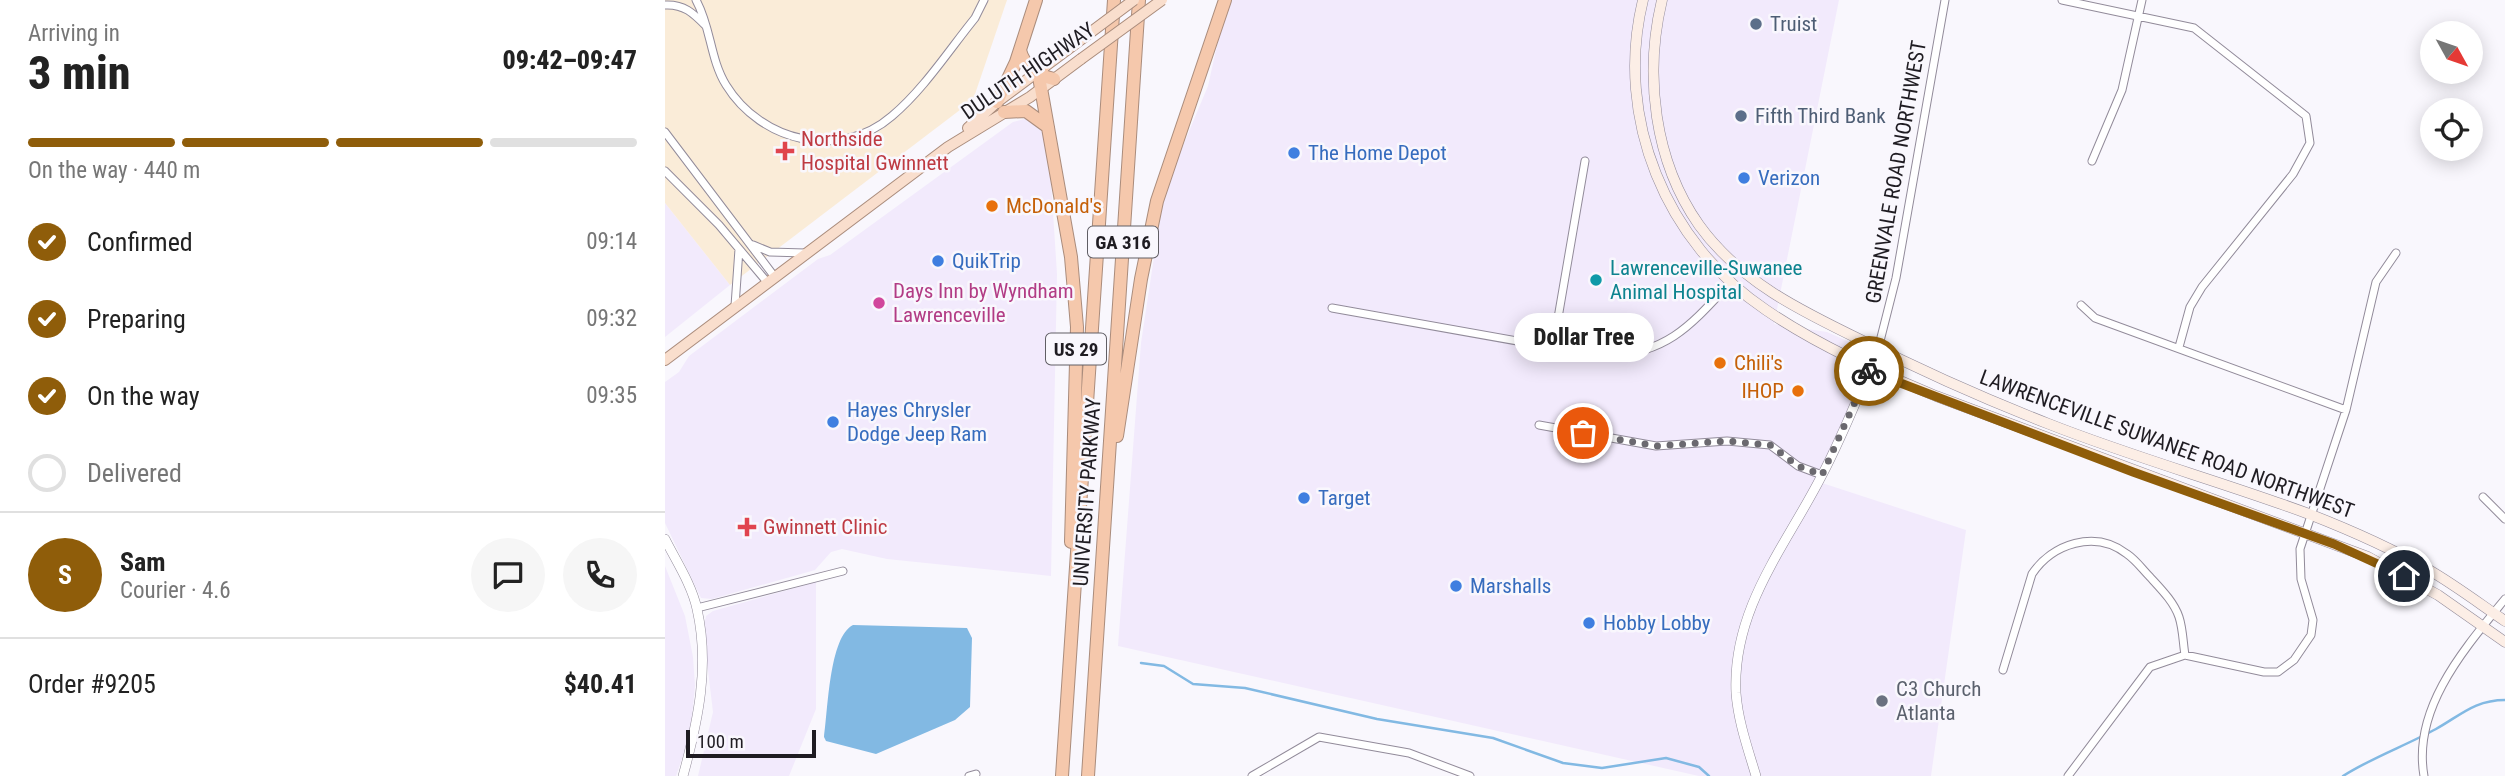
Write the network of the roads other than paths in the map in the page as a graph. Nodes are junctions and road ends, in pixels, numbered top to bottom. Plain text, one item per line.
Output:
1 (696, 0) edge
2 (704, 0) edge
3 (984, 0) edge
4 (1036, 0) edge
5 (1114, 0) edge
6 (1137, 0) edge
7 (1162, 0) edge
8 (1226, 0) edge
9 (1643, 0) edge
10 (1662, 0) edge
11 (1945, 0) edge
12 (2062, 0) edge
13 (2142, 0) edge
14 (665, 5) edge
15 (703, 14) junction
16 (2140, 16) junction
17 (706, 26) junction
18 (1020, 51) junction
19 (1039, 71) junction
20 (1054, 79) junction
21 (1041, 88) junction
22 (1001, 107) junction
23 (1048, 127) junction
24 (665, 132) edge
25 (1585, 161) dead end
26 (2092, 161) dead end
27 (665, 172) edge
28 (747, 241) junction
29 (739, 248) junction
30 (805, 253) junction
31 (2396, 253) dead end
32 (770, 279) junction
33 (1731, 282) junction
34 (2081, 304) dead end
35 (735, 306) junction
36 (1332, 308) dead end
37 (1553, 347) junction
38 (2179, 347) junction
39 (1878, 349) junction
40 (665, 360) edge
41 (1870, 369) junction
42 (2346, 410) junction
43 (1539, 425) dead end
44 (1822, 475) junction
45 (1107, 484) junction
46 (2483, 497) dead end
47 (2310, 515) junction
48 (2505, 519) edge
49 (2304, 533) junction
50 (665, 539) edge
51 (843, 571) dead end
52 (1076, 573) junction
53 (2505, 599) edge
54 (697, 608) junction
55 (2494, 613) junction
56 (2505, 621) edge
57 (2482, 627) junction
58 (2505, 642) edge
59 (2185, 655) junction
60 (2003, 670) dead end
61 (683, 776) edge
62 (1062, 776) edge
63 (1087, 776) edge
64 (1252, 776) edge
65 (1470, 776) edge
66 (1756, 776) edge
67 (2068, 776) edge
68 (2424, 776) edge

1 - 15 street
2 - 15 street
3 - 17 street
4 - 18 highway
5 - 52 highway, UNIVERSITY PARKWAY / GA 316
6 - 19 main road, DULUTH HIGHWAY, bridge
6 - 45 highway, UNIVERSITY PARKWAY / GA 316
7 - 20 main road, DULUTH HIGHWAY, bridge
8 - 45 highway, US 29
9 - 33 main road, LAWRENCEVILLE SUWANEE ROAD NORTHWEST
10 - 39 main road, LAWRENCEVILLE SUWANEE ROAD NORTHWEST
11 - 39 street, GREENVALE ROAD NORTHWEST
12 - 16 street
13 - 16 street
14 - 17 street
15 - 17 street
16 - 26 street
16 - 38 street
18 - 19 highway
18 - 22 highway
19 - 20 highway
19 - 21 highway, US 29
19 - 22 main road, DULUTH HIGHWAY
20 - 21 main road, DULUTH HIGHWAY
21 - 22 main road, DULUTH HIGHWAY
21 - 23 highway, US 29
22 - 23 highway
22 - 30 main road, DULUTH HIGHWAY
23 - 52 highway, US 29
24 - 28 street
25 - 37 street
27 - 29 street
28 - 30 street
28 - 32 street
29 - 32 street
29 - 35 street
30 - 32 main road, DULUTH HIGHWAY
31 - 42 street
32 - 35 main road, DULUTH HIGHWAY
33 - 37 street
33 - 41 main road, LAWRENCEVILLE SUWANEE ROAD NORTHWEST
34 - 38 street
35 - 40 main road, DULUTH HIGHWAY
36 - 37 street
38 - 42 street
39 - 41 street
39 - 47 main road, LAWRENCEVILLE SUWANEE ROAD NORTHWEST
41 - 44 street
41 - 49 main road, LAWRENCEVILLE SUWANEE ROAD NORTHWEST
42 - 47 street
43 - 44 street
44 - 66 street
45 - 63 highway, UNIVERSITY PARKWAY / GA 316
46 - 48 street
47 - 49 street
47 - 55 main road, LAWRENCEVILLE SUWANEE ROAD NORTHWEST
49 - 57 main road, LAWRENCEVILLE SUWANEE ROAD NORTHWEST
49 - 59 street
50 - 54 street
51 - 54 street
52 - 62 highway, UNIVERSITY PARKWAY / GA 316
53 - 55 street
54 - 61 street
55 - 56 main road, LAWRENCEVILLE SUWANEE ROAD NORTHWEST
55 - 57 street
57 - 58 main road, LAWRENCEVILLE SUWANEE ROAD NORTHWEST
57 - 68 street
59 - 60 street
59 - 67 street
64 - 65 street

